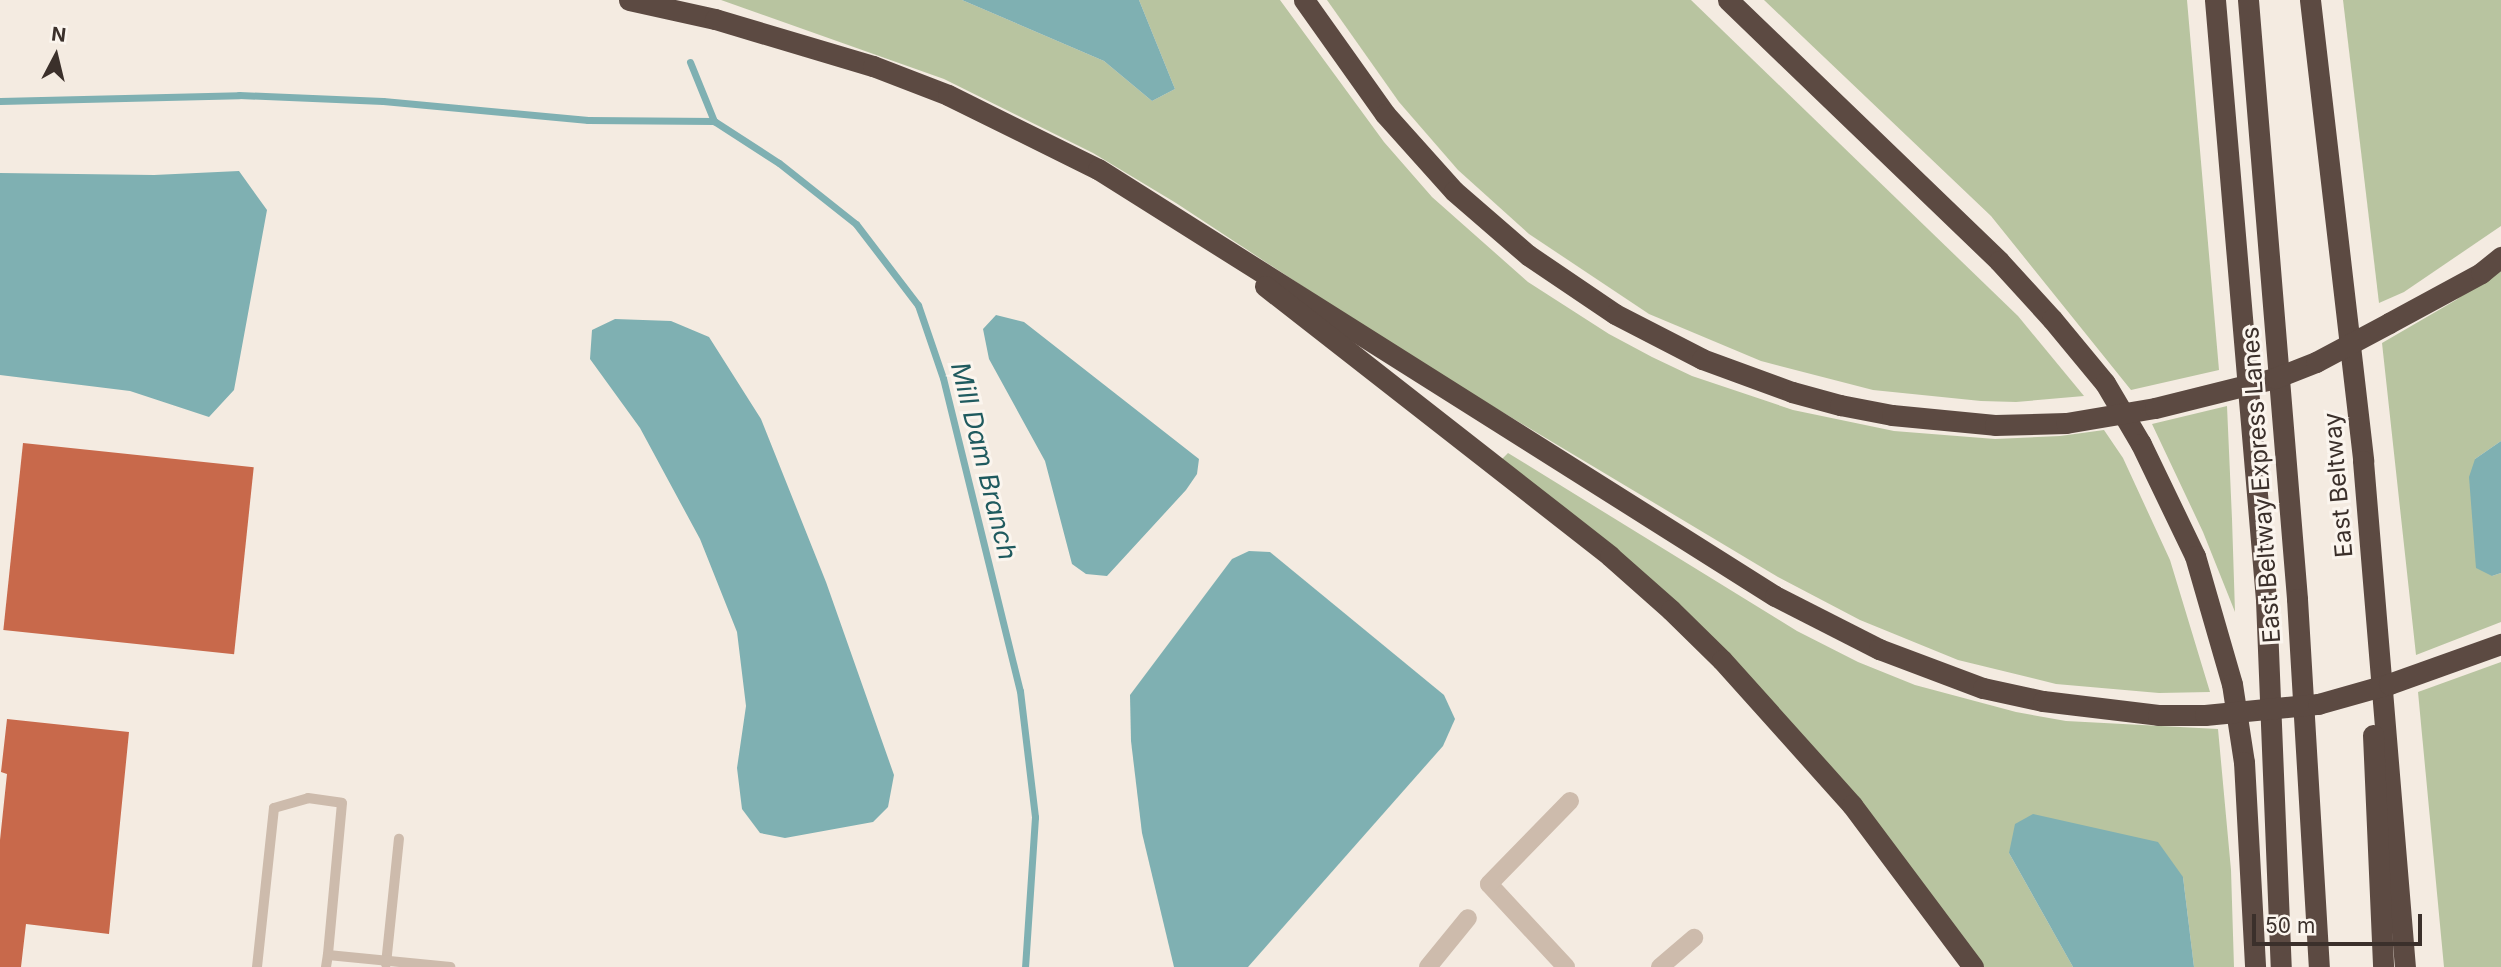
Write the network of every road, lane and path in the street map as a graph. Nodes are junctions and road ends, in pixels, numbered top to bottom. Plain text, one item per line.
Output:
1 (629, 0) edge
2 (1304, 0) edge
3 (1728, 0) edge
4 (2215, 0) edge
5 (2248, 0) edge
6 (2310, 0) edge
7 (1167, 210) junction
8 (2501, 257) edge
9 (2363, 461) junction
10 (2501, 645) edge
11 (1570, 801) dead end
12 (399, 839) dead end
13 (1468, 918) dead end
14 (1694, 938) dead end
15 (328, 955) junction
16 (386, 964) edge
17 (257, 967) edge
18 (326, 967) edge
19 (447, 967) edge
20 (1428, 967) edge
21 (1566, 967) edge
22 (1660, 967) edge
23 (1973, 967) edge
24 (2255, 967) edge
25 (2281, 967) edge
26 (2319, 967) edge
27 (2383, 967) edge
28 (2405, 967) edge

1 - 7 highway
2 - 8 highway, bridge
3 - 24 highway
4 - 25 highway
5 - 26 highway, East Beltway Express Lanes
6 - 9 highway, East Beltway
7 - 10 highway, bridge
7 - 23 highway
9 - 27 highway
9 - 28 highway, East Beltway
11 - 21 street
12 - 16 lane
13 - 20 street
14 - 22 street
15 - 16 lane
15 - 17 lane
15 - 18 lane
16 - 19 lane

